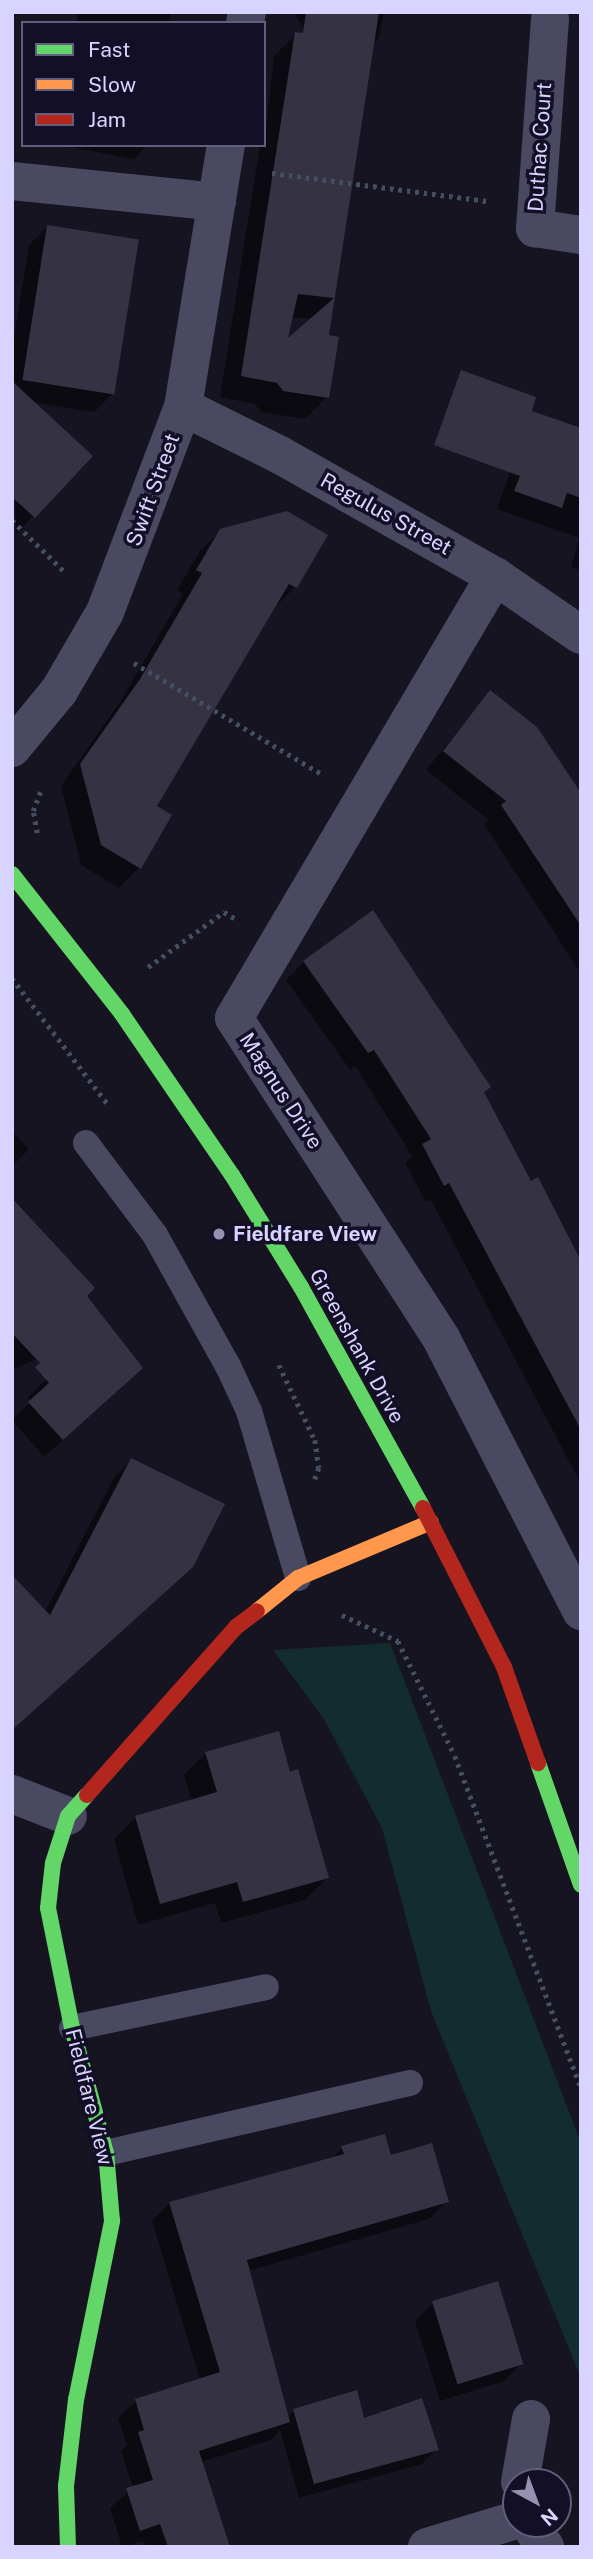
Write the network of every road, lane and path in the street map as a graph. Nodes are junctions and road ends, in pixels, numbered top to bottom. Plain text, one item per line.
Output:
1 (550, 19) dead end
2 (222, 172) edge
3 (12, 181) edge
4 (534, 207) junction
5 (581, 235) edge
6 (183, 407) junction
7 (12, 520) edge
8 (495, 576) junction
9 (98, 624) junction
10 (581, 635) edge
11 (12, 748) edge
12 (362, 797) junction
13 (12, 874) edge
14 (276, 942) junction
15 (147, 968) dead end
16 (86, 1143) dead end
17 (431, 1522) junction
18 (298, 1578) junction
19 (581, 1611) edge
20 (12, 1794) edge
21 (68, 1815) junction
22 (581, 1885) edge
23 (266, 1987) dead end
24 (72, 2028) junction
25 (410, 2083) dead end
26 (106, 2153) junction
27 (531, 2419) dead end
28 (522, 2468) edge
29 (502, 2524) edge
30 (68, 2547) edge
31 (427, 2547) edge

1 - 4 street, Duthac Court
2 - 3 street
2 - 4 path
2 - 6 street, Swift Street
4 - 5 street, Duthac Court
6 - 8 street, Regulus Street
6 - 9 street, Swift Street
7 - 9 path
8 - 10 street, Regulus Street
8 - 12 street, Magnus Drive
9 - 11 street, Swift Street
9 - 12 path
12 - 14 street, Magnus Drive
13 - 17 street, Greenshank Drive
14 - 15 path
14 - 19 street, Magnus Drive
16 - 18 lane
17 - 18 street, Fieldfare View
17 - 22 street, Greenshank Drive
18 - 21 street, Fieldfare View
20 - 21 street
21 - 24 street, Fieldfare View
23 - 24 lane
24 - 26 street, Fieldfare View
25 - 26 lane
26 - 30 street, Fieldfare View
27 - 28 street
29 - 31 street

